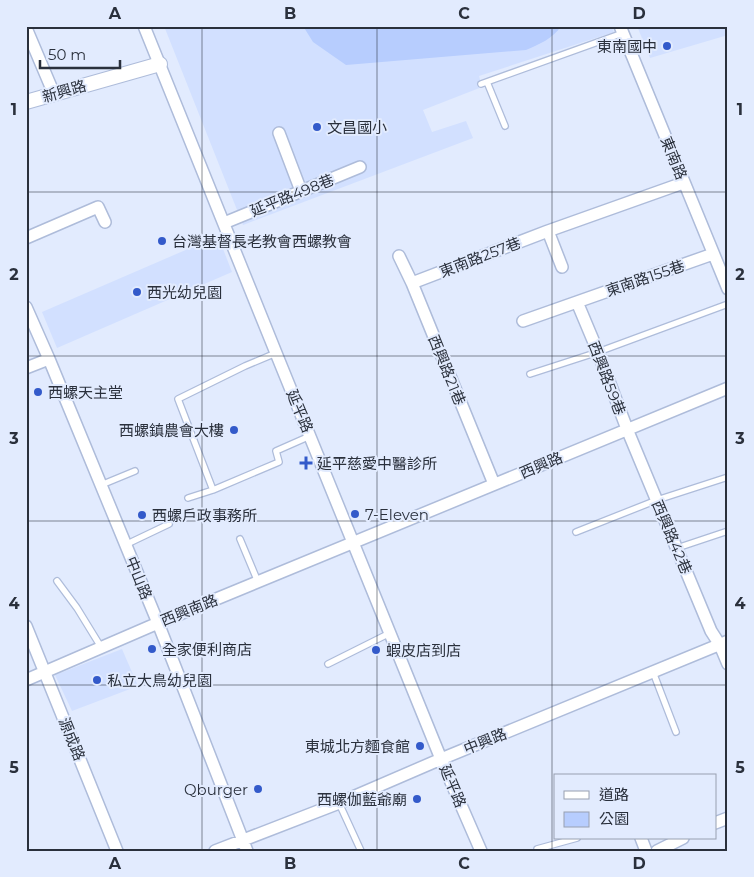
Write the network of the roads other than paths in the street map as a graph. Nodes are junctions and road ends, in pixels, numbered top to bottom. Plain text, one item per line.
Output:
1 (144, 26) edge
2 (26, 28) edge
3 (622, 30) edge
4 (160, 64) junction
5 (54, 94) junction
6 (26, 102) edge
7 (505, 126) dead end
8 (279, 133) dead end
9 (360, 167) dead end
10 (684, 182) junction
11 (301, 191) junction
12 (105, 222) dead end
13 (224, 223) junction
14 (548, 231) junction
15 (26, 238) edge
16 (713, 254) junction
17 (399, 256) dead end
18 (562, 267) dead end
19 (412, 283) junction
20 (728, 289) edge
21 (577, 302) junction
22 (728, 304) edge
23 (26, 307) edge
24 (524, 321) dead end
25 (598, 352) junction
26 (276, 353) junction
27 (49, 359) junction
28 (26, 368) edge
29 (530, 374) dead end
30 (728, 388) edge
31 (626, 429) junction
32 (310, 436) junction
33 (135, 471) dead end
34 (728, 477) edge
35 (494, 484) junction
36 (101, 485) junction
37 (213, 490) junction
38 (188, 498) dead end
39 (657, 500) junction
40 (169, 524) dead end
41 (728, 531) edge
42 (576, 532) dead end
43 (240, 539) dead end
44 (354, 542) junction
45 (125, 545) junction
46 (677, 548) junction
47 (57, 581) dead end
48 (258, 582) junction
49 (158, 623) junction
50 (27, 628) edge
51 (390, 633) junction
52 (724, 643) edge
53 (101, 647) junction
54 (328, 664) dead end
55 (728, 664) edge
56 (45, 672) junction
57 (653, 672) junction
58 (26, 680) edge
59 (676, 732) dead end
60 (441, 759) junction
61 (339, 803) junction
62 (728, 818) edge
63 (716, 823) edge
64 (242, 840) junction
65 (570, 840) edge
66 (680, 840) edge
67 (117, 851) edge
68 (215, 851) edge
69 (247, 851) edge
70 (361, 851) edge
71 (481, 851) edge
72 (537, 851) edge
73 (657, 851) edge

1 - 4 street, 延平路
2 - 5 street
3 - 7 lane
3 - 10 street, 東南路
4 - 5 street, 新興路
4 - 13 street, 延平路
5 - 6 street, 新興路
8 - 11 street
9 - 11 street, 延平路498巷
10 - 14 street, 東南路257巷
10 - 16 street, 東南路
11 - 13 street, 延平路498巷
12 - 15 street
13 - 26 street, 延平路
14 - 18 street
14 - 19 street, 東南路257巷
16 - 20 street, 東南路
16 - 21 street, 東南路155巷
17 - 19 street, 西興路21巷
19 - 35 street, 西興路21巷
21 - 24 street, 東南路155巷
21 - 25 street, 西興路59巷
22 - 25 lane
23 - 27 street, 中山路
25 - 29 lane
25 - 31 street, 西興路59巷
26 - 32 street, 延平路
26 - 37 lane
27 - 28 street
27 - 36 street, 中山路
30 - 31 street, 西興路
31 - 35 street, 西興路
31 - 39 street, 西興路42巷
32 - 37 lane
32 - 44 street, 延平路
33 - 36 lane
34 - 39 lane
35 - 44 street, 西興路
36 - 45 street, 中山路
37 - 38 lane
39 - 42 lane
39 - 46 street, 西興路42巷
40 - 45 lane
41 - 46 lane
43 - 48 lane
44 - 48 street, 西興南路
44 - 51 street, 延平路
45 - 49 street, 中山路
46 - 52 street, 西興路42巷
47 - 53 lane
48 - 49 street, 西興南路
49 - 53 street, 西興南路
49 - 64 street, 中山路
50 - 56 street, 源成路
51 - 54 lane
51 - 60 street, 延平路
52 - 55 street, 西興路42巷
52 - 57 street, 中興路
53 - 56 street, 西興南路
56 - 58 street, 西興南路
56 - 67 street, 源成路
57 - 59 lane
57 - 60 street, 中興路
60 - 61 street, 中興路
60 - 71 street, 延平路
61 - 64 street, 中興路
61 - 70 lane
62 - 63 street
64 - 68 street, 中興路
64 - 69 street, 中山路
65 - 72 lane
66 - 73 street

